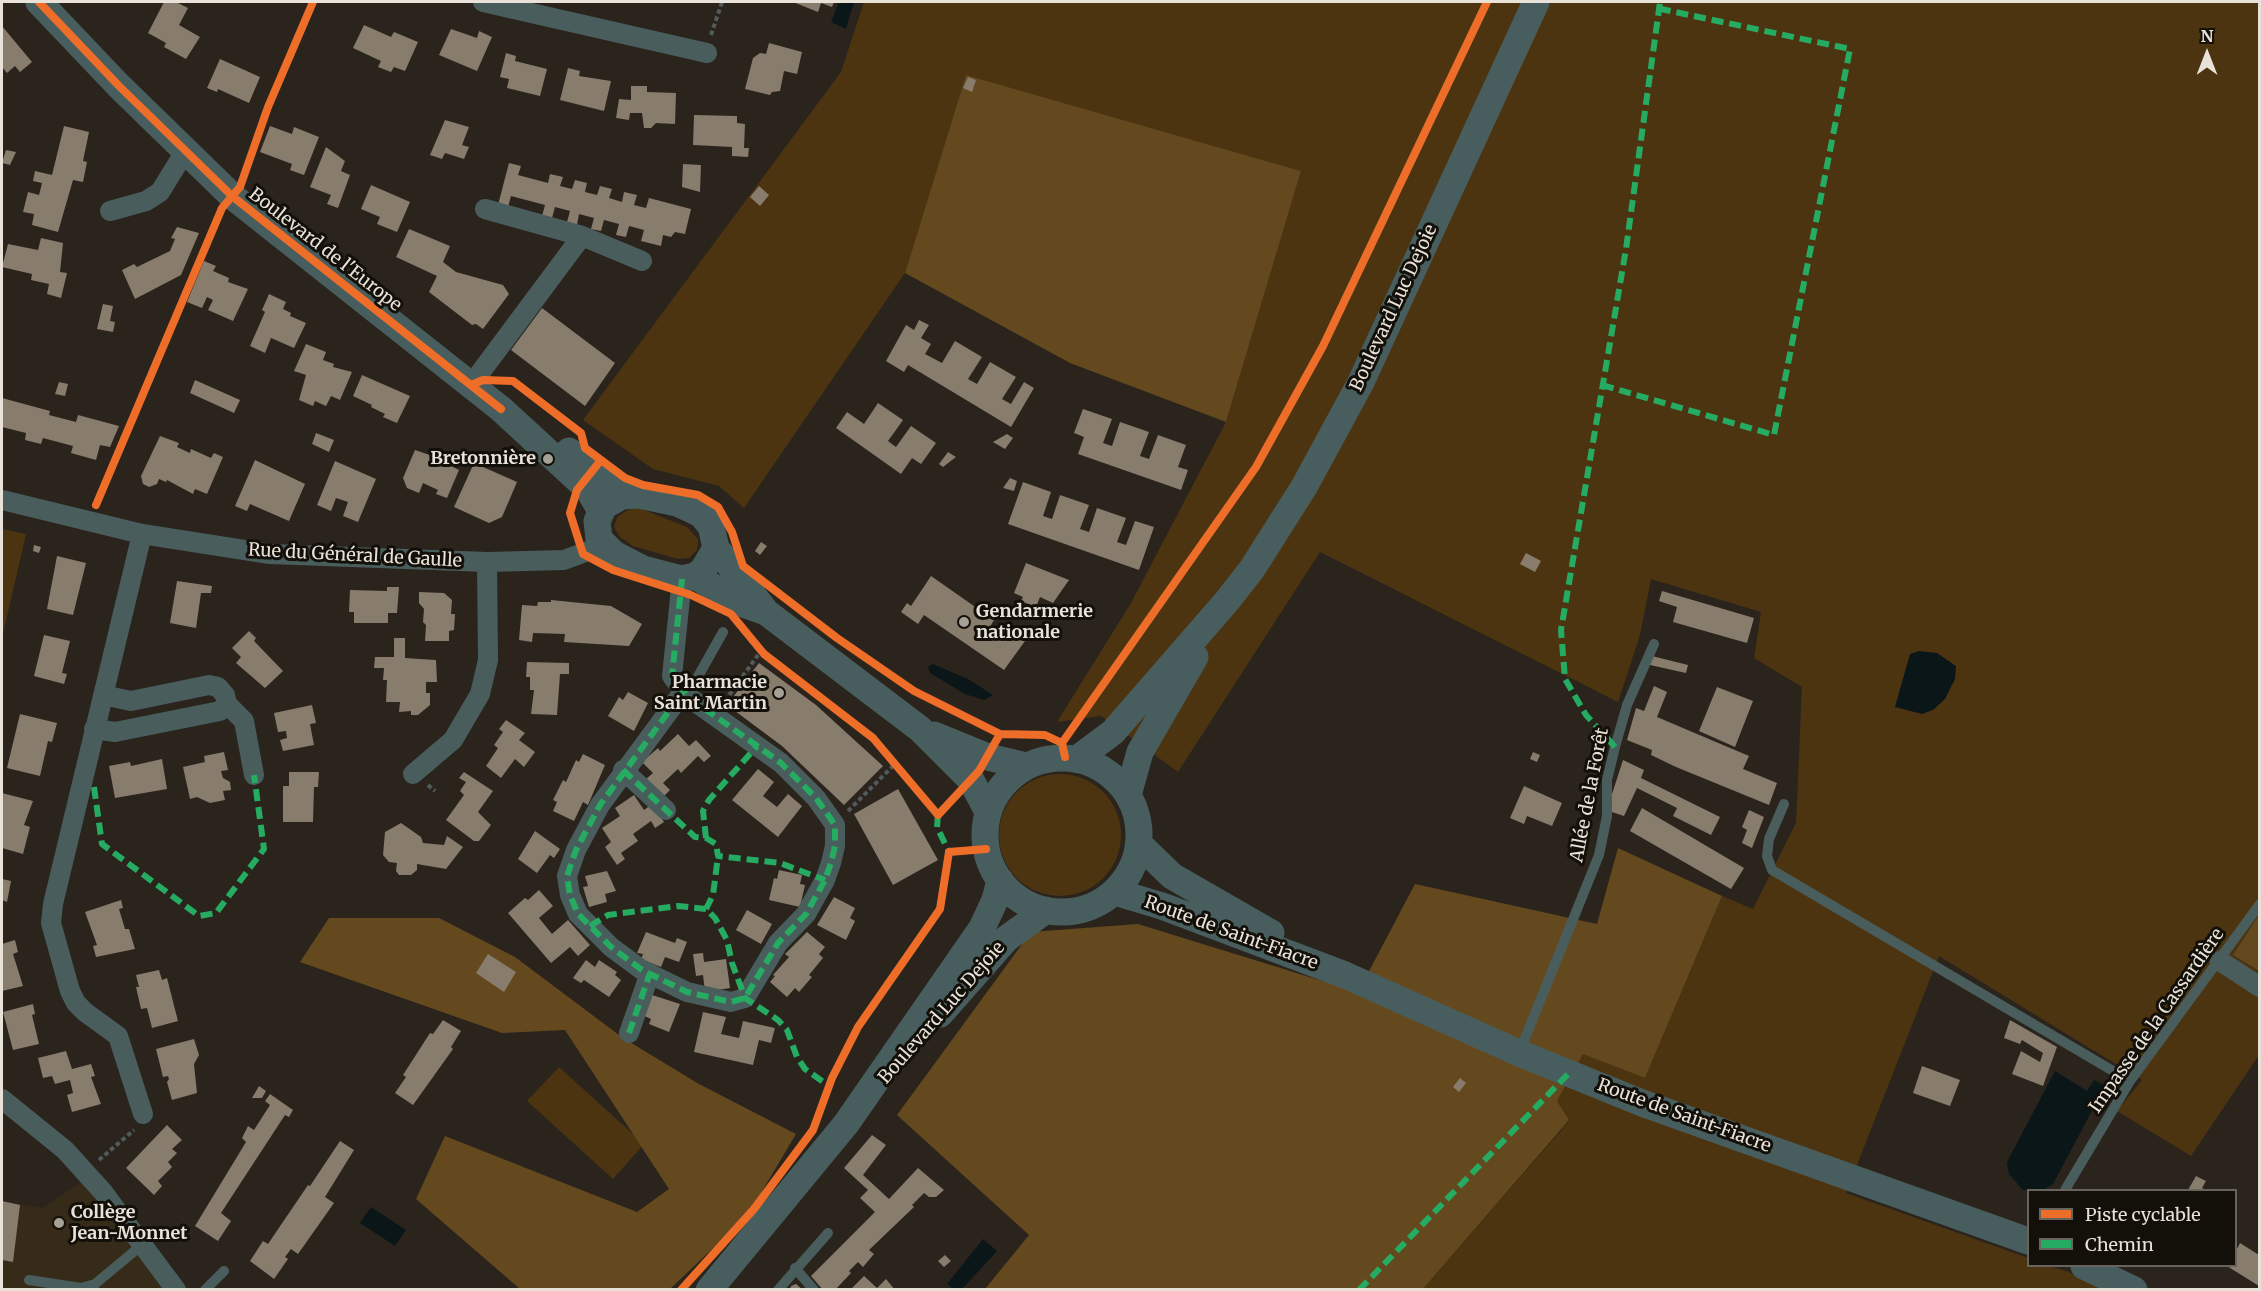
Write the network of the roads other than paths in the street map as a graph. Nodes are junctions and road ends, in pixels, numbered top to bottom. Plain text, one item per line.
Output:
1 (39, 2) edge
2 (483, 2) edge
3 (1536, 2) edge
4 (707, 53) road end
5 (186, 150) junction
6 (485, 209) dead end
7 (110, 211) dead end
8 (582, 237) junction
9 (642, 261) dead end
10 (471, 385) junction
11 (501, 409) junction
12 (632, 495) junction
13 (2, 500) edge
14 (601, 511) junction
15 (142, 534) junction
16 (604, 545) junction
17 (716, 548) junction
18 (487, 562) junction
19 (689, 577) junction
20 (1227, 601) junction
21 (766, 612) junction
22 (723, 632) dead end
23 (1654, 644) dead end
24 (685, 694) junction
25 (103, 695) junction
26 (226, 704) junction
27 (94, 729) junction
28 (920, 729) junction
29 (1077, 759) junction
30 (1026, 766) junction
31 (623, 770) junction
32 (414, 774) dead end
33 (254, 776) dead end
34 (1128, 795) junction
35 (1784, 804) dead end
36 (666, 810) dead end
37 (988, 812) junction
38 (1139, 844) junction
39 (1000, 880) junction
40 (1115, 892) junction
41 (2259, 904) edge
42 (1046, 910) junction
43 (2220, 961) junction
44 (650, 974) junction
45 (1345, 975) junction
46 (2259, 987) edge
47 (629, 1033) dead end
48 (1519, 1053) junction
49 (2130, 1081) junction
50 (2, 1099) edge
51 (143, 1114) road end
52 (846, 1124) junction
53 (2066, 1189) edge
54 (828, 1233) dead end
55 (2027, 1241) edge
56 (143, 1244) junction
57 (2086, 1267) edge
58 (795, 1268) junction
59 (224, 1271) dead end
60 (29, 1280) dead end
61 (177, 1290) edge
62 (205, 1290) edge
63 (710, 1290) edge
64 (778, 1290) edge
65 (814, 1290) edge
66 (2134, 1290) edge

1 - 5 main road, Boulevard de l'Europe
2 - 4 street
3 - 20 main road, Boulevard Luc Dejoie
5 - 7 street
5 - 10 main road, Boulevard de l'Europe
6 - 8 street
8 - 9 street
8 - 10 street
10 - 11 main road, Boulevard de l'Europe
11 - 12 main road, Boulevard de l'Europe
11 - 14 main road, Boulevard de l'Europe
12 - 14 main road
12 - 17 main road
13 - 15 street, Rue du Général de Gaulle
14 - 16 main road
15 - 18 street, Rue du Général de Gaulle
15 - 25 street
16 - 18 street, Rue du Général de Gaulle
16 - 19 main road
17 - 19 main road
17 - 21 main road
18 - 32 street
19 - 21 main road
19 - 24 street
20 - 29 main road, Boulevard Luc Dejoie
20 - 34 main road, Boulevard Luc Dejoie
21 - 28 main road
22 - 24 lane
23 - 48 lane, Allée de la Forêt
24 - 31 street
24 - 44 street
25 - 26 street
25 - 27 street
26 - 27 street
26 - 33 street
27 - 51 street
28 - 30 main road
28 - 37 main road
29 - 30 main road
29 - 34 main road
30 - 37 main road
31 - 36 street
31 - 44 street
34 - 38 main road
35 - 49 lane
37 - 39 main road
38 - 40 main road
38 - 45 main road, Route de Saint-Fiacre
39 - 42 main road
39 - 52 main road, Boulevard Luc Dejoie
40 - 42 main road
40 - 45 main road, Route de Saint-Fiacre
41 - 43 lane, Impasse de la Cassardière
42 - 52 main road, Boulevard Luc Dejoie
43 - 46 street
43 - 49 lane, Impasse de la Cassardière
44 - 47 street
45 - 48 main road, Route de Saint-Fiacre
48 - 55 main road, Route de Saint-Fiacre
49 - 53 lane, Impasse de la Cassardière
50 - 56 street
52 - 63 main road, Boulevard Luc Dejoie
54 - 58 lane
56 - 60 lane
56 - 61 street
57 - 66 main road
58 - 64 lane
58 - 65 lane
59 - 62 lane

